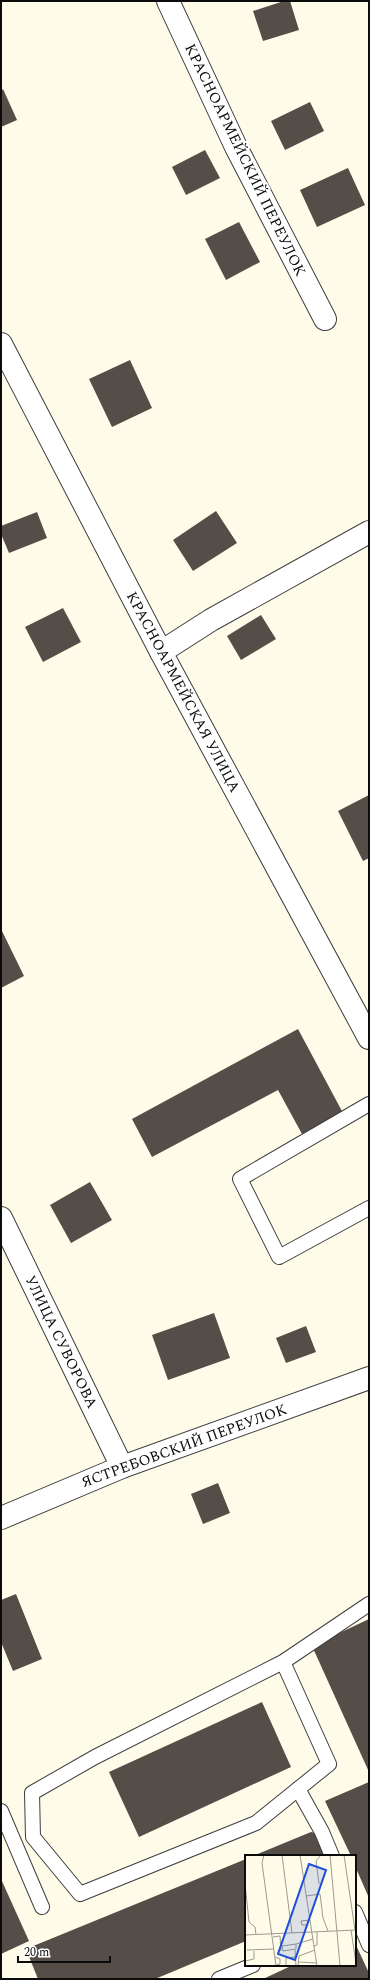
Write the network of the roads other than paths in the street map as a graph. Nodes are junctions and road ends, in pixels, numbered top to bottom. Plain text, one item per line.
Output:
1 (168, 1) edge
2 (325, 319) dead end
3 (1, 344) edge
4 (369, 532) edge
5 (161, 652) junction
6 (369, 1038) edge
7 (369, 1104) edge
8 (369, 1208) edge
9 (1, 1218) edge
10 (369, 1378) edge
11 (122, 1467) junction
12 (1, 1518) edge
13 (369, 1604) edge
14 (283, 1662) junction
15 (298, 1789) junction
16 (1, 1811) edge
17 (332, 1855) edge
18 (42, 1907) dead end
19 (356, 1919) edge
20 (369, 1946) edge
21 (251, 1966) edge
22 (219, 1979) edge

1 - 2 street, КРАСНОАРМЕЙСКИЙ ПЕРЕУЛОК
3 - 5 street, КРАСНОАРМЕЙСКАЯ УЛИЦА
4 - 5 street
5 - 6 street, КРАСНОАРМЕЙСКАЯ УЛИЦА
7 - 8 lane
9 - 11 street, УЛИЦА СУВОРОВА
10 - 11 street, ЯСТРЕБОВСКИЙ ПЕРЕУЛОК
11 - 12 street, ЯСТРЕБОВСКИЙ ПЕРЕУЛОК
13 - 14 lane
14 - 15 lane
14 - 15 lane
15 - 17 lane
16 - 18 lane
19 - 20 lane
21 - 22 lane

